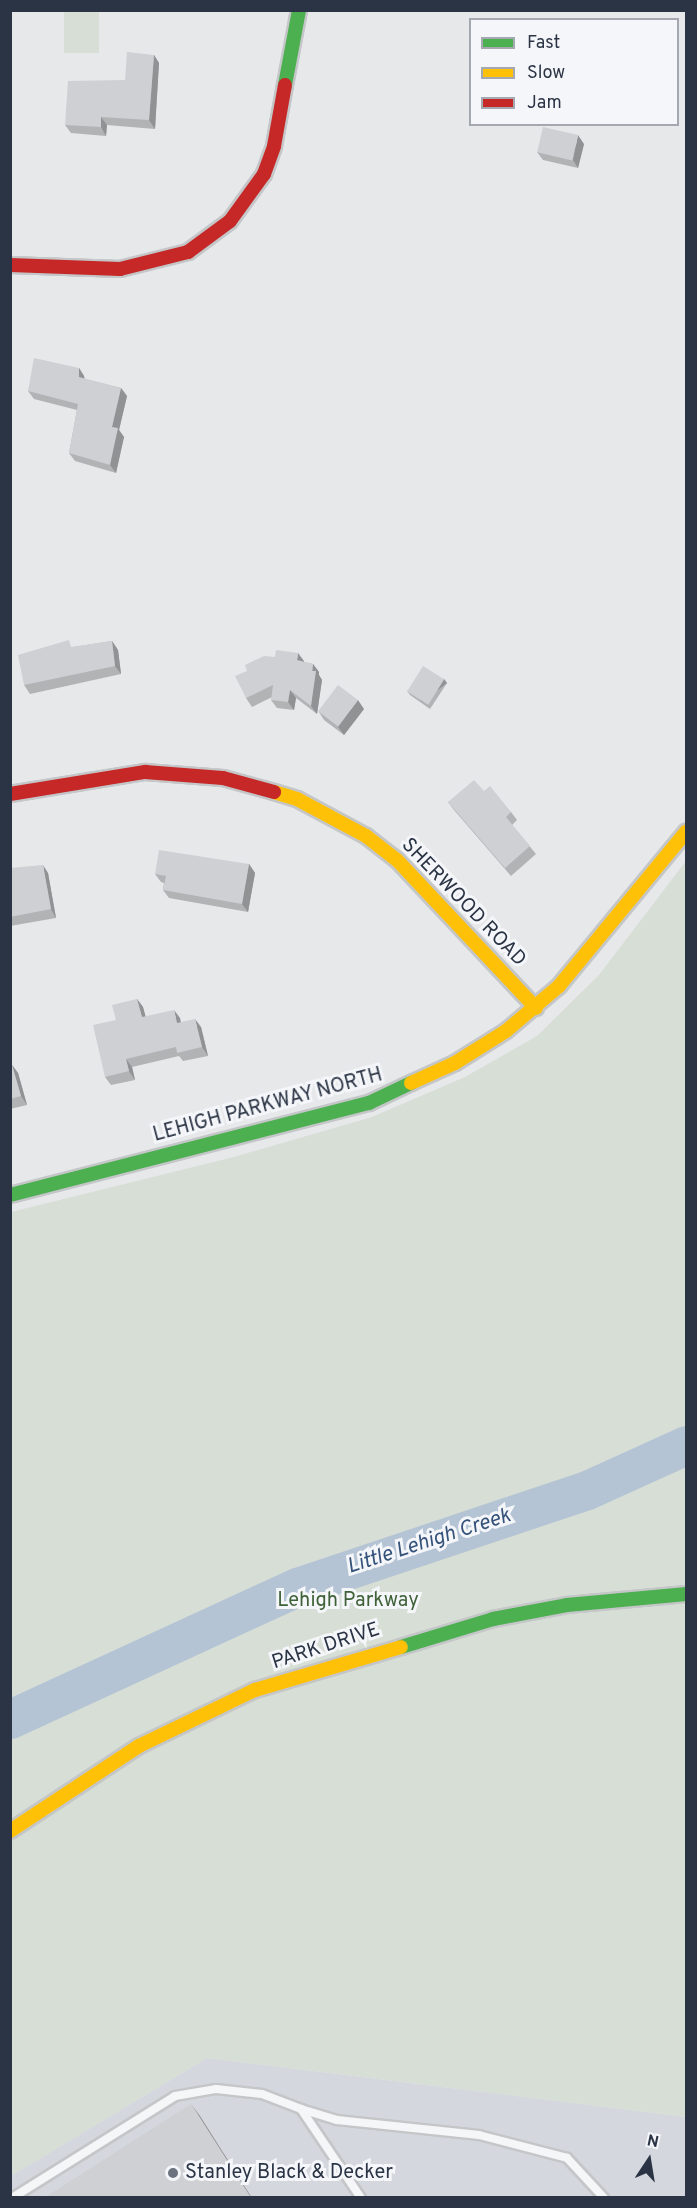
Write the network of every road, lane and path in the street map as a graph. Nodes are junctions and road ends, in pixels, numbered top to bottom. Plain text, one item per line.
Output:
1 (299, 10) edge
2 (10, 266) edge
3 (10, 794) edge
4 (687, 832) edge
5 (536, 1008) junction
6 (10, 1195) edge
7 (687, 1594) edge
8 (10, 1831) edge
9 (301, 2109) junction
10 (12, 2198) edge
11 (361, 2198) edge
12 (604, 2198) edge

1 - 2 street
3 - 5 street, SHERWOOD ROAD
4 - 5 street, LEHIGH PARKWAY NORTH
5 - 6 street, LEHIGH PARKWAY NORTH
7 - 8 street, PARK DRIVE
9 - 10 lane
9 - 11 lane
9 - 12 lane

